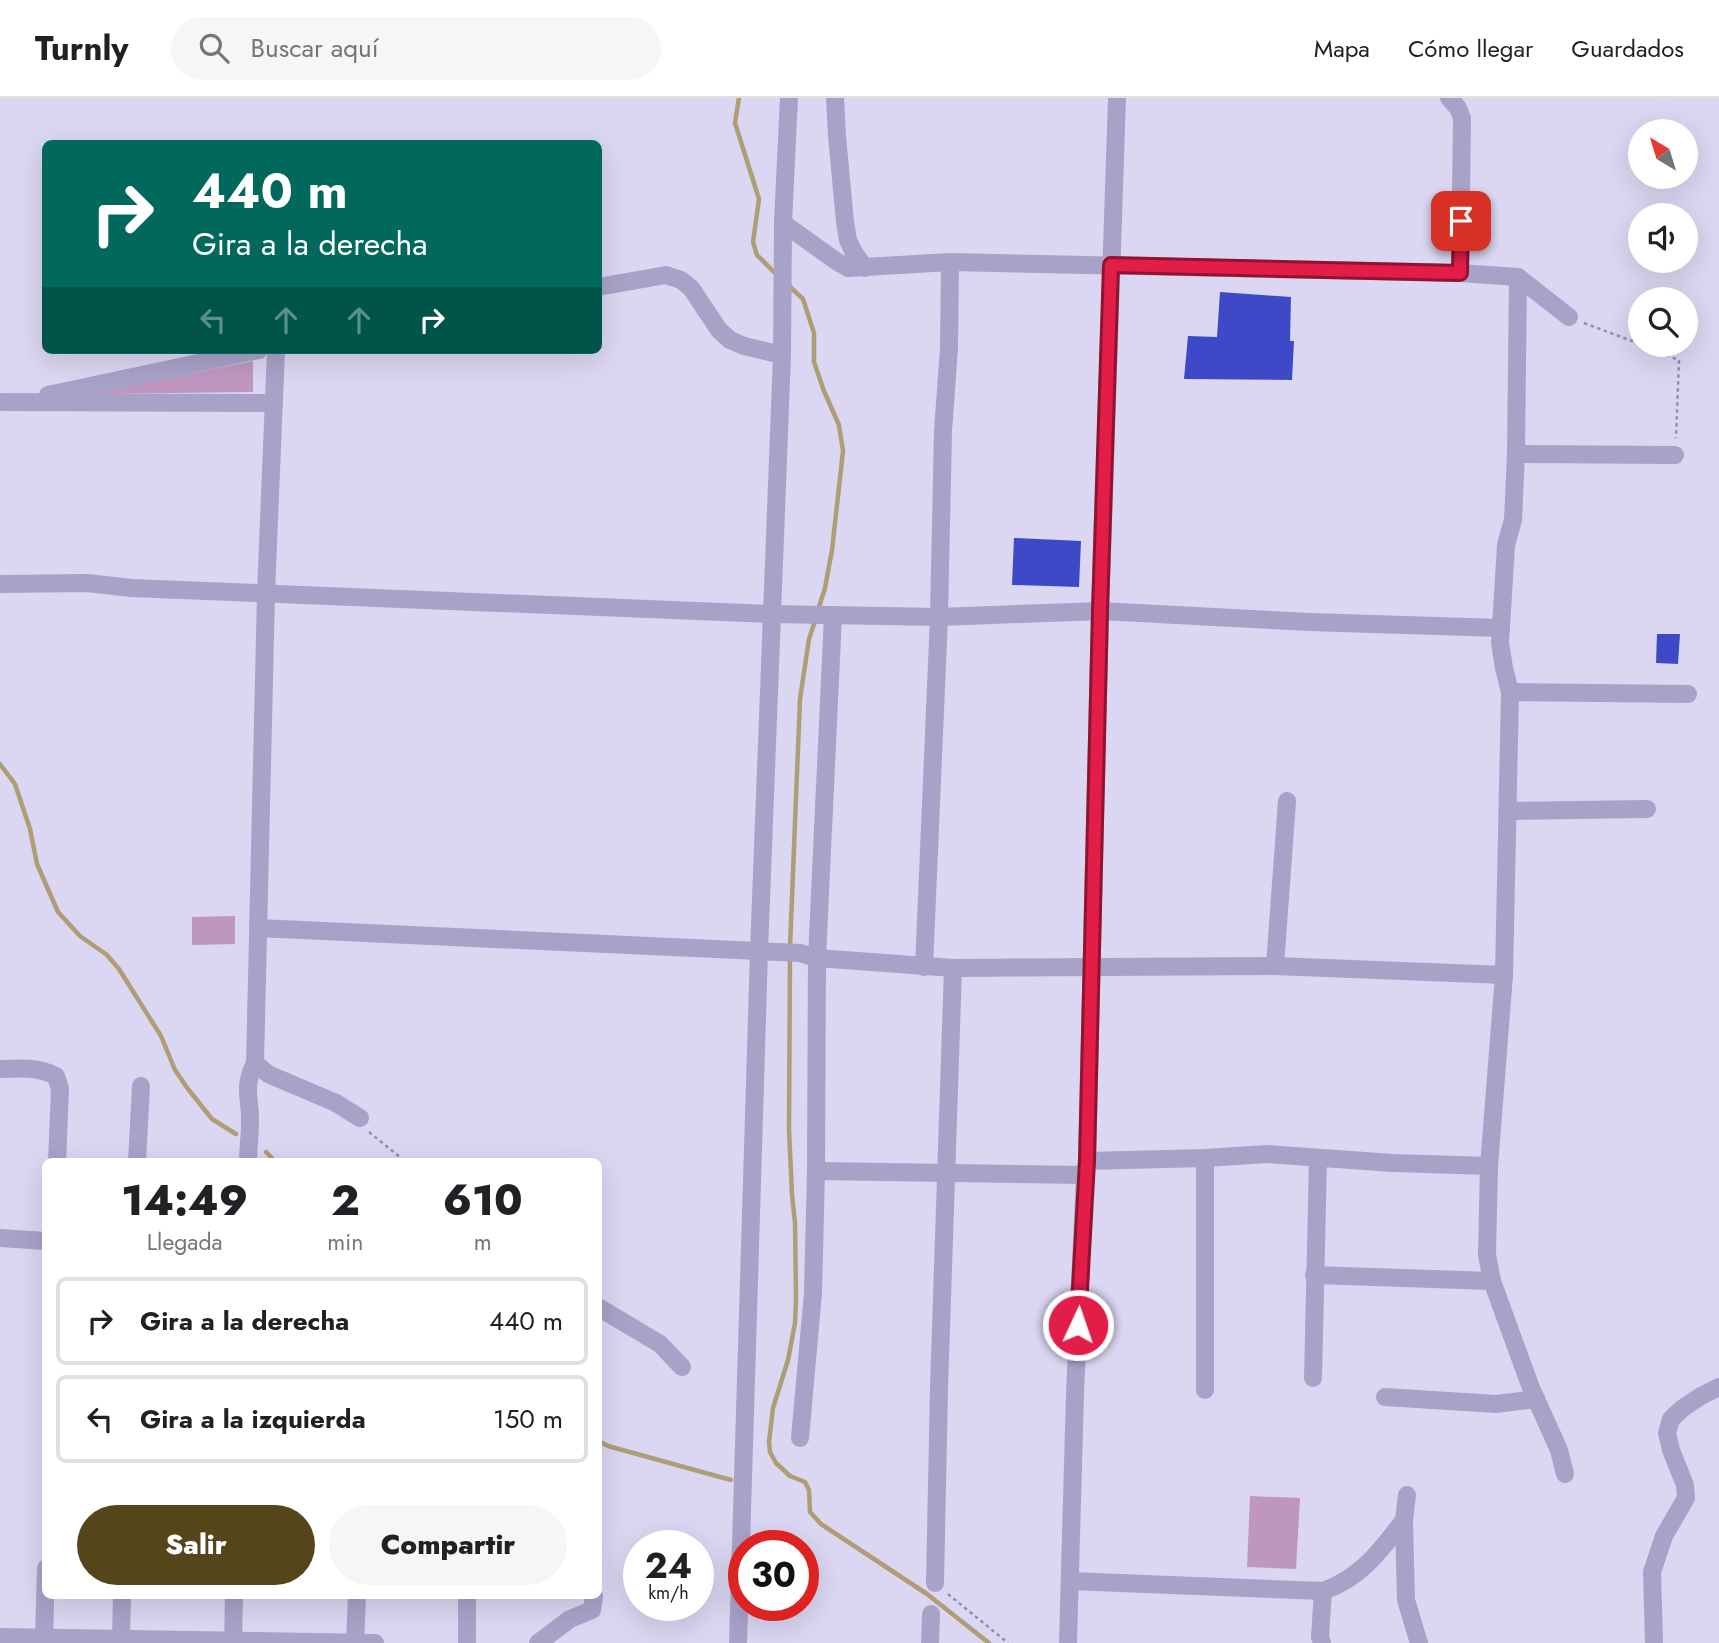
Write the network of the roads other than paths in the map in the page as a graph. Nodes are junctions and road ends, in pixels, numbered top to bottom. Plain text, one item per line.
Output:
1 (789, 98) edge
2 (835, 98) edge
3 (1117, 98) edge
4 (1449, 98) edge
5 (783, 223) junction
6 (950, 262) junction
7 (1111, 265) junction
8 (865, 268) junction
9 (1460, 273) junction
10 (1518, 277) junction
11 (602, 286) edge
12 (1569, 317) road end
13 (240, 354) edge
14 (276, 354) edge
15 (782, 355) junction
16 (7, 402) edge
17 (274, 403) junction
18 (1516, 454) junction
19 (1675, 455) road end
20 (0, 584) edge
21 (266, 593) junction
22 (1100, 611) junction
23 (771, 614) junction
24 (833, 615) junction
25 (939, 617) junction
26 (1501, 628) junction
27 (1510, 692) junction
28 (1688, 694) dead end
29 (1287, 801) dead end
30 (1647, 809) dead end
31 (1508, 811) junction
32 (258, 928) junction
33 (759, 951) junction
34 (817, 958) junction
35 (1275, 966) junction
36 (924, 967) junction
37 (953, 968) junction
38 (1091, 968) junction
39 (1504, 975) junction
40 (255, 1063) junction
41 (0, 1069) edge
42 (141, 1086) dead end
43 (360, 1118) road end
44 (57, 1158) edge
45 (136, 1158) edge
46 (248, 1158) edge
47 (1205, 1158) junction
48 (1318, 1158) junction
49 (1489, 1166) junction
50 (1086, 1168) junction
51 (816, 1171) junction
52 (946, 1172) junction
53 (0, 1238) edge
54 (42, 1241) edge
55 (1314, 1275) junction
56 (1492, 1281) junction
57 (602, 1310) edge
58 (682, 1367) dead end
59 (1313, 1378) dead end
60 (1719, 1387) edge
61 (1205, 1390) dead end
62 (1385, 1397) dead end
63 (1535, 1399) junction
64 (800, 1438) dead end
65 (1565, 1474) dead end
66 (1407, 1495) dead end
67 (1404, 1520) junction
68 (1070, 1581) junction
69 (935, 1583) road end
70 (1323, 1591) junction
71 (45, 1599) edge
72 (122, 1599) edge
73 (234, 1599) edge
74 (358, 1599) edge
75 (467, 1599) edge
76 (594, 1599) edge
77 (931, 1614) dead end
78 (0, 1637) edge
79 (44, 1637) junction
80 (121, 1639) junction
81 (233, 1641) edge
82 (355, 1642) edge
83 (375, 1643) edge
84 (467, 1643) edge
85 (538, 1643) edge
86 (738, 1643) edge
87 (930, 1643) edge
88 (1068, 1643) edge
89 (1322, 1643) edge
90 (1419, 1643) edge
91 (1654, 1643) edge

1 - 5 street
2 - 8 street
3 - 7 street
4 - 9 street
5 - 8 street
5 - 15 street
6 - 7 street
6 - 8 street
6 - 25 street
7 - 9 street
7 - 22 street
9 - 10 street
10 - 12 street
10 - 18 street
11 - 15 street
13 - 16 street
14 - 17 street
15 - 23 street
16 - 17 street
17 - 21 street
18 - 19 street
18 - 26 street
20 - 21 street
21 - 23 street
21 - 32 street
22 - 25 street
22 - 26 street
22 - 38 street
23 - 24 street
23 - 33 street
24 - 25 street
24 - 34 street
25 - 36 street
26 - 27 street
27 - 28 street
27 - 31 street
29 - 35 street
30 - 31 street
31 - 39 street
32 - 33 street
32 - 40 street
33 - 34 street
33 - 86 street
34 - 36 street
34 - 51 street
35 - 38 street
35 - 39 street
36 - 37 street
37 - 38 street
37 - 52 street
38 - 50 street
39 - 49 street
40 - 43 street
40 - 46 street
41 - 44 street
42 - 45 street
47 - 48 street
47 - 50 street
47 - 61 street
48 - 49 street
48 - 55 street
49 - 56 street
50 - 52 street
50 - 68 street
51 - 52 street
51 - 64 street
52 - 69 street
53 - 54 street
55 - 56 street
55 - 59 street
56 - 63 street
57 - 58 street
60 - 91 street
62 - 63 street
63 - 65 street
66 - 67 street
67 - 70 street
67 - 90 street
68 - 70 street
68 - 88 street
70 - 89 street
71 - 79 street
72 - 80 street
73 - 81 street
74 - 82 street
75 - 84 street
76 - 85 street
77 - 87 street
78 - 79 street
79 - 80 street
80 - 81 street
81 - 82 street
82 - 83 street

